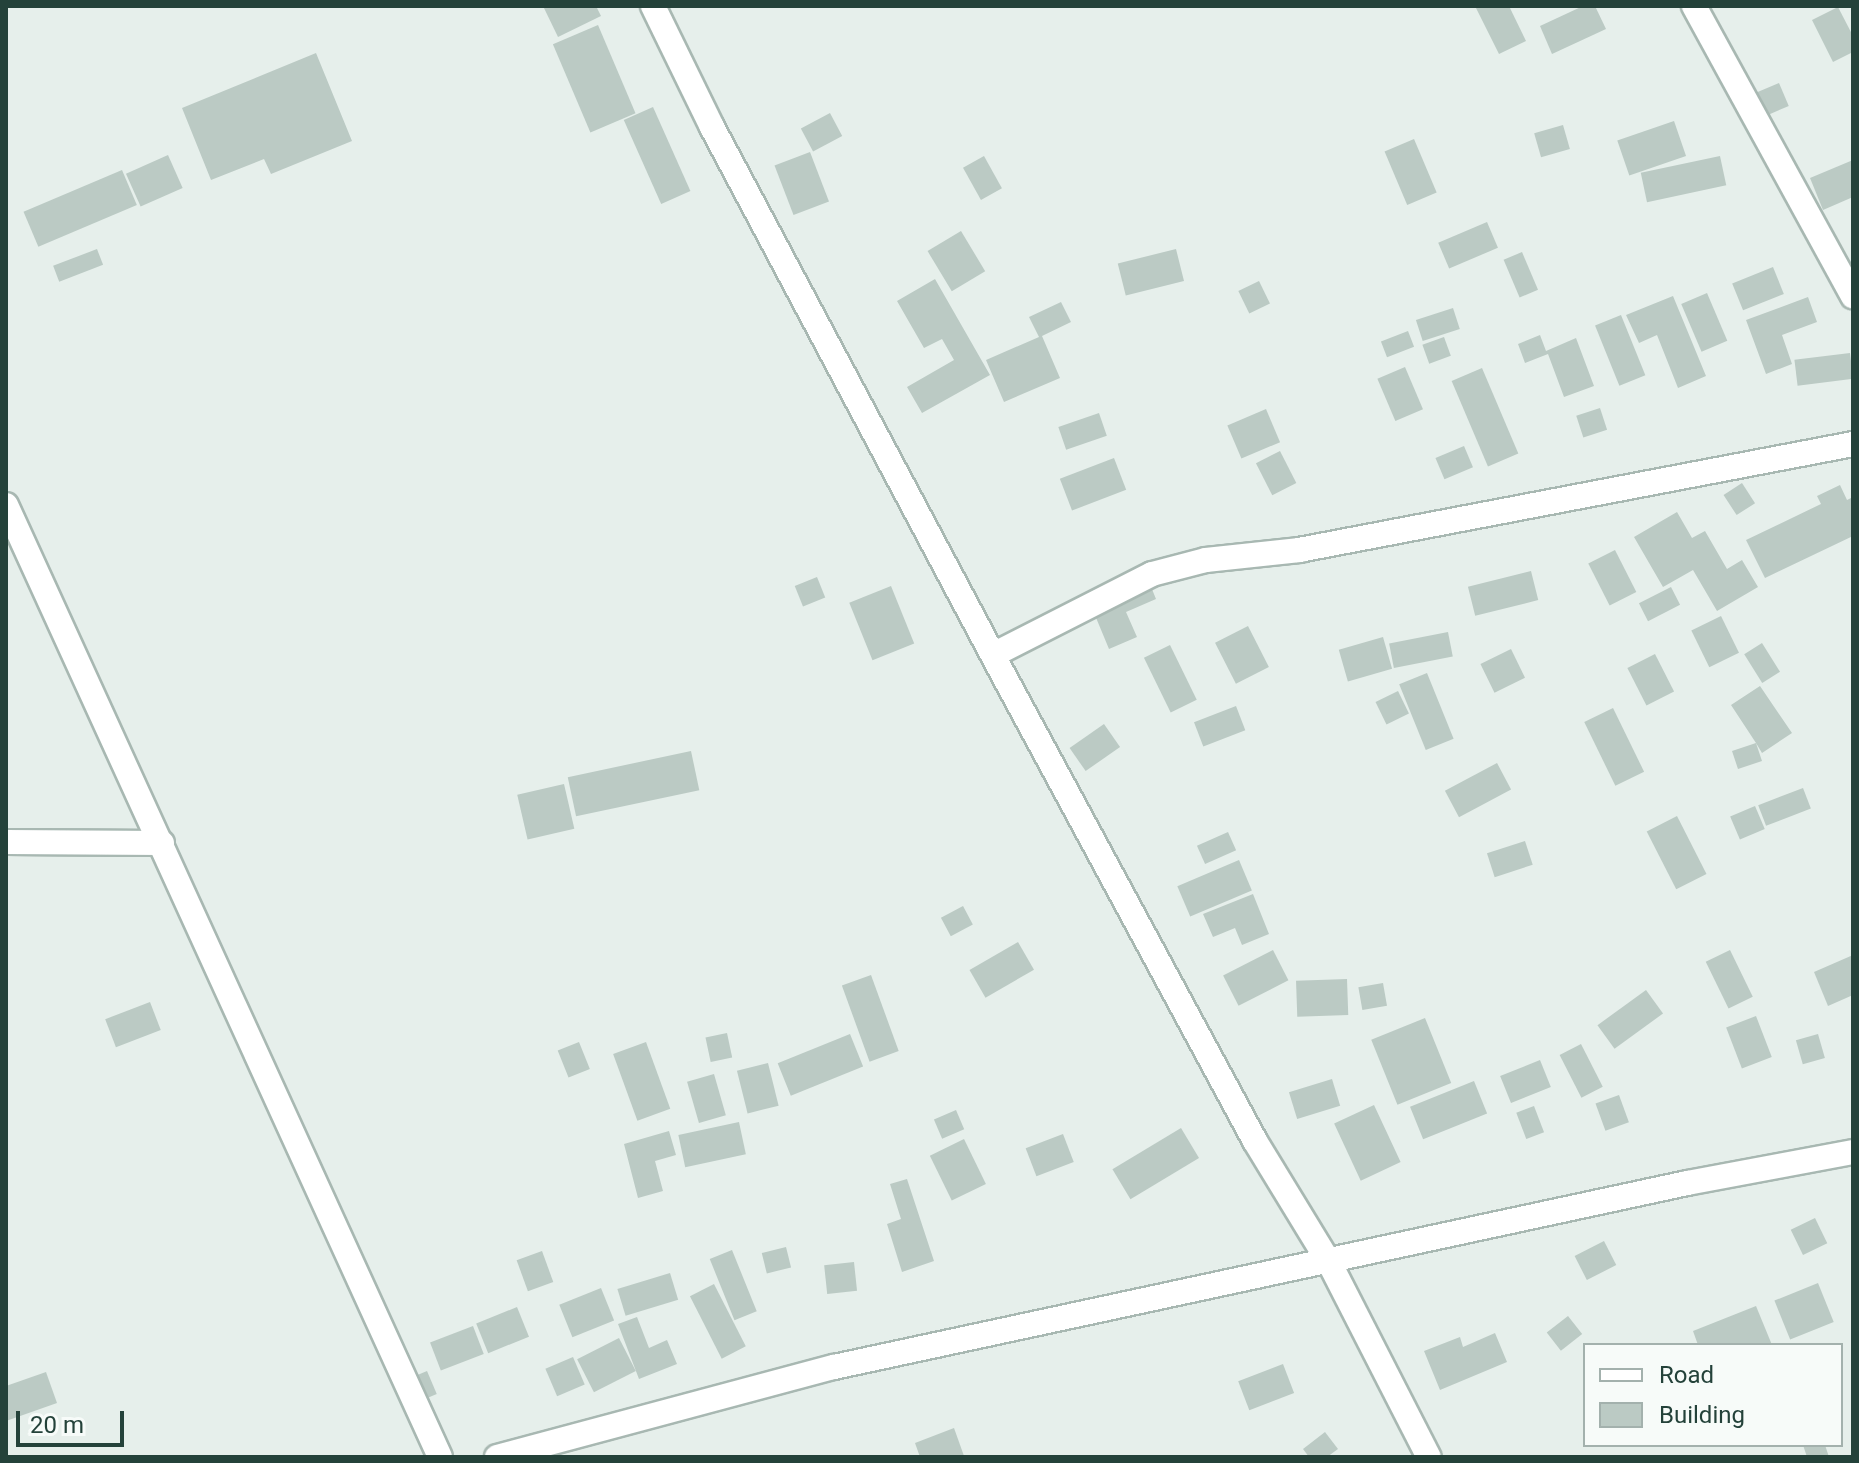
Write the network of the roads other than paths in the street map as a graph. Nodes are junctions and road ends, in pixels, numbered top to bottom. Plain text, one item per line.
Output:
1 (653, 6) edge
2 (1694, 6) edge
3 (1853, 296) edge
4 (1853, 444) edge
5 (6, 505) edge
6 (993, 655) junction
7 (6, 842) edge
8 (162, 843) junction
9 (1853, 1152) edge
10 (1329, 1262) junction
11 (440, 1457) edge
12 (497, 1457) edge
13 (1429, 1457) edge

1 - 6 street
2 - 3 street
4 - 6 street
5 - 8 street
6 - 10 street
7 - 8 street
8 - 11 street
9 - 10 street
10 - 12 street
10 - 13 street

